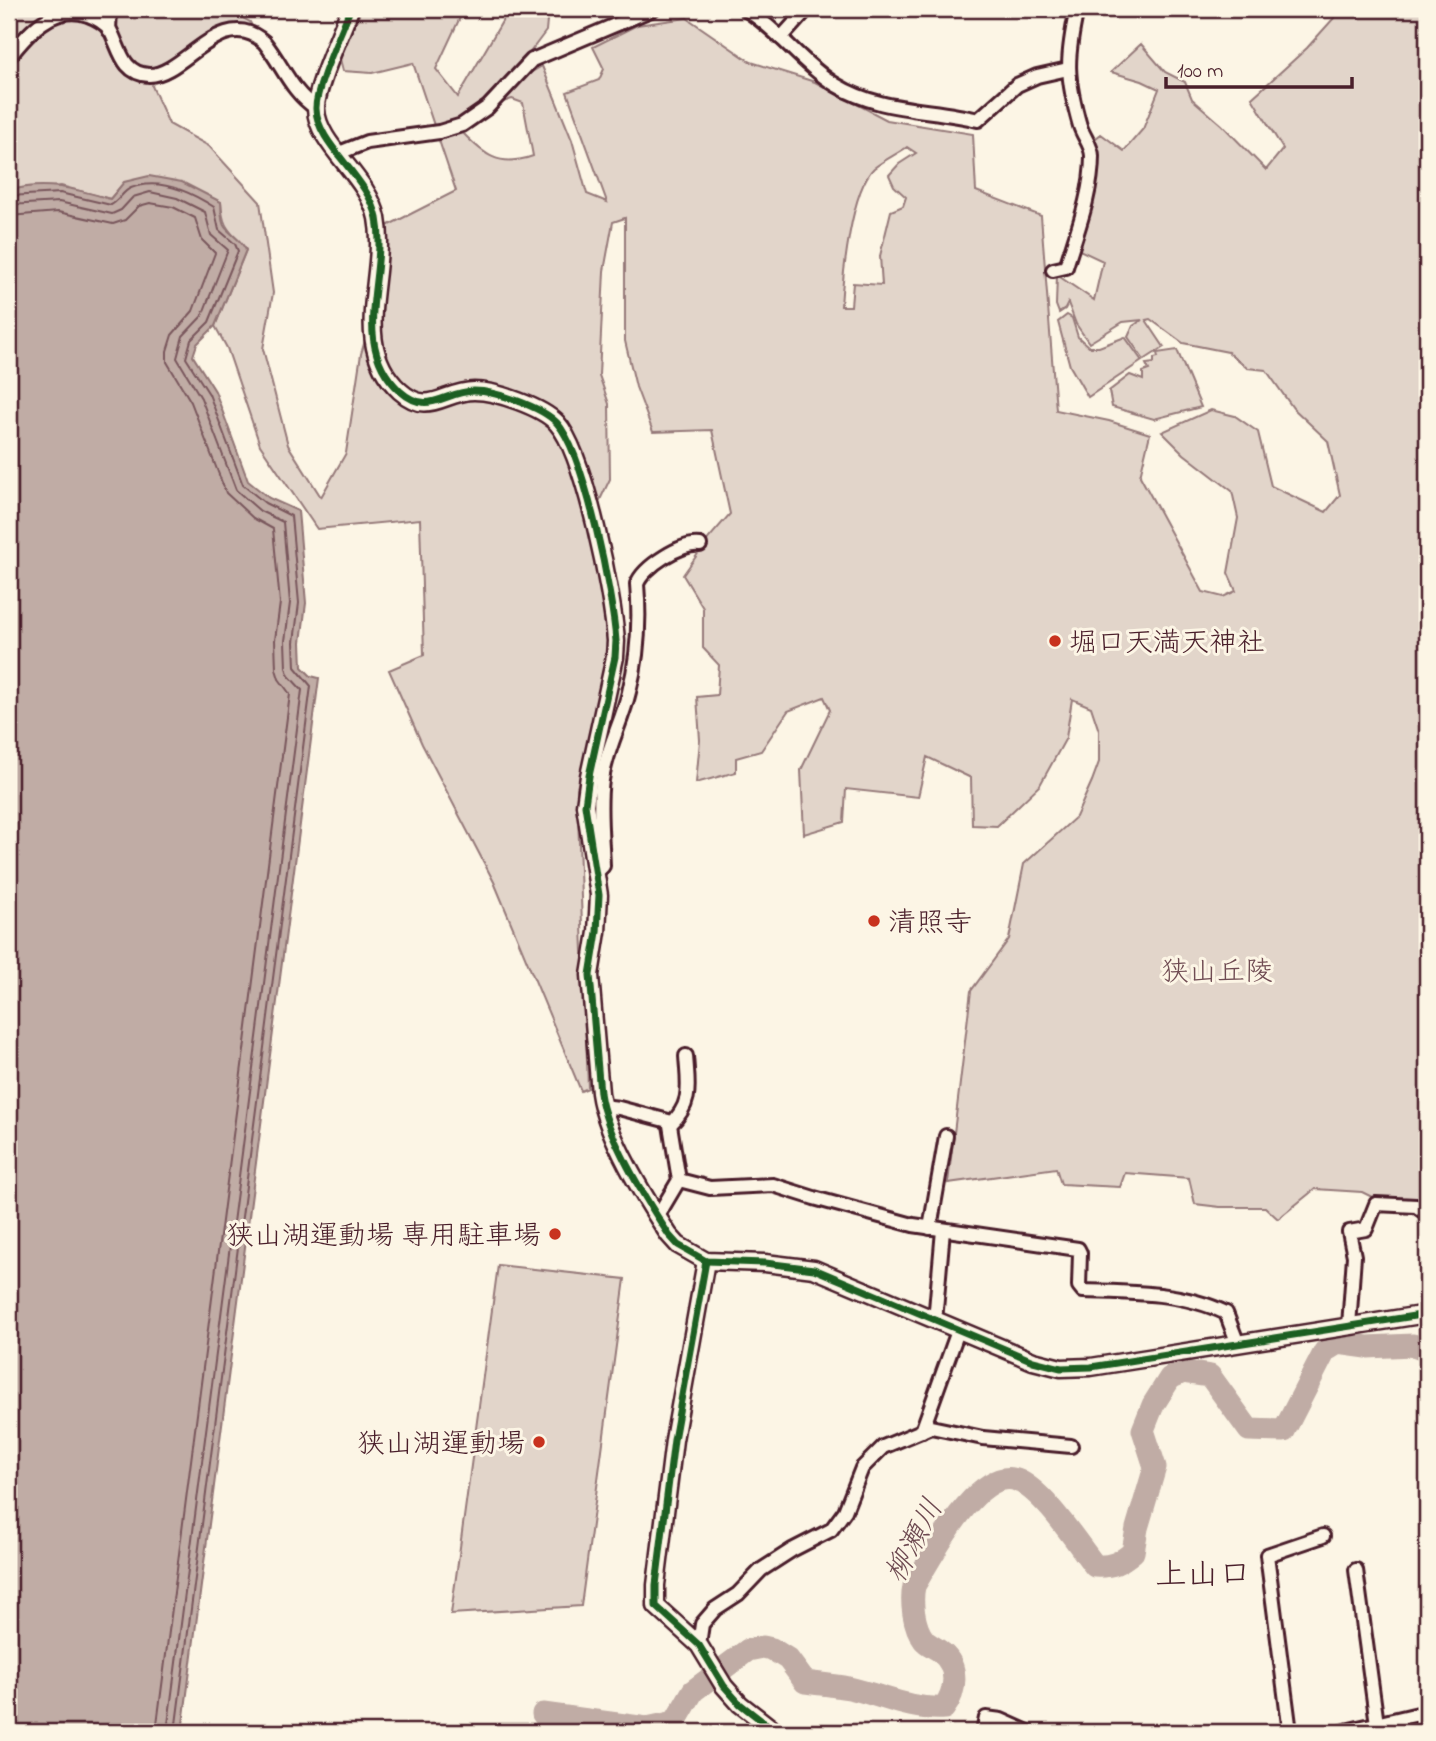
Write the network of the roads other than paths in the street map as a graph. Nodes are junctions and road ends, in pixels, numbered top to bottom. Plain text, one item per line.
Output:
1 (109, 9) edge
2 (350, 9) edge
3 (653, 9) edge
4 (745, 9) edge
5 (807, 9) edge
6 (1077, 9) edge
7 (109, 30) junction
8 (781, 38) junction
9 (9, 57) edge
10 (1068, 69) junction
11 (316, 108) junction
12 (339, 153) junction
13 (1053, 270) dead end
14 (700, 545) dead end
15 (595, 874) junction
16 (686, 1056) dead end
17 (602, 1106) junction
18 (672, 1122) junction
19 (946, 1136) dead end
20 (679, 1180) junction
21 (1427, 1214) edge
22 (657, 1217) junction
23 (936, 1229) junction
24 (706, 1261) junction
25 (1427, 1314) edge
26 (934, 1321) junction
27 (1349, 1326) junction
28 (958, 1331) junction
29 (1238, 1344) junction
30 (922, 1431) junction
31 (1071, 1446) dead end
32 (1323, 1536) dead end
33 (1356, 1570) dead end
34 (699, 1645) junction
35 (1427, 1713) edge
36 (1377, 1724) junction
37 (776, 1732) edge
38 (983, 1732) edge
39 (1028, 1732) edge
40 (1290, 1732) edge
41 (1341, 1732) edge

1 - 7 street
2 - 11 street
3 - 12 street
4 - 8 street
5 - 8 street
6 - 10 street
7 - 9 street
7 - 11 street
8 - 10 street
10 - 13 street
11 - 12 street
12 - 15 street
14 - 15 street
15 - 17 street
16 - 18 street
17 - 18 street
17 - 22 street
18 - 20 street
19 - 23 street
20 - 22 street
20 - 23 street
21 - 27 street
22 - 24 street
23 - 26 street
23 - 29 street
24 - 26 street
24 - 34 street
25 - 27 street
26 - 28 street
27 - 29 street
28 - 29 street
28 - 30 street
30 - 31 street
30 - 34 street
32 - 40 street
33 - 36 street
34 - 37 street
35 - 36 street
36 - 41 street
38 - 39 street

